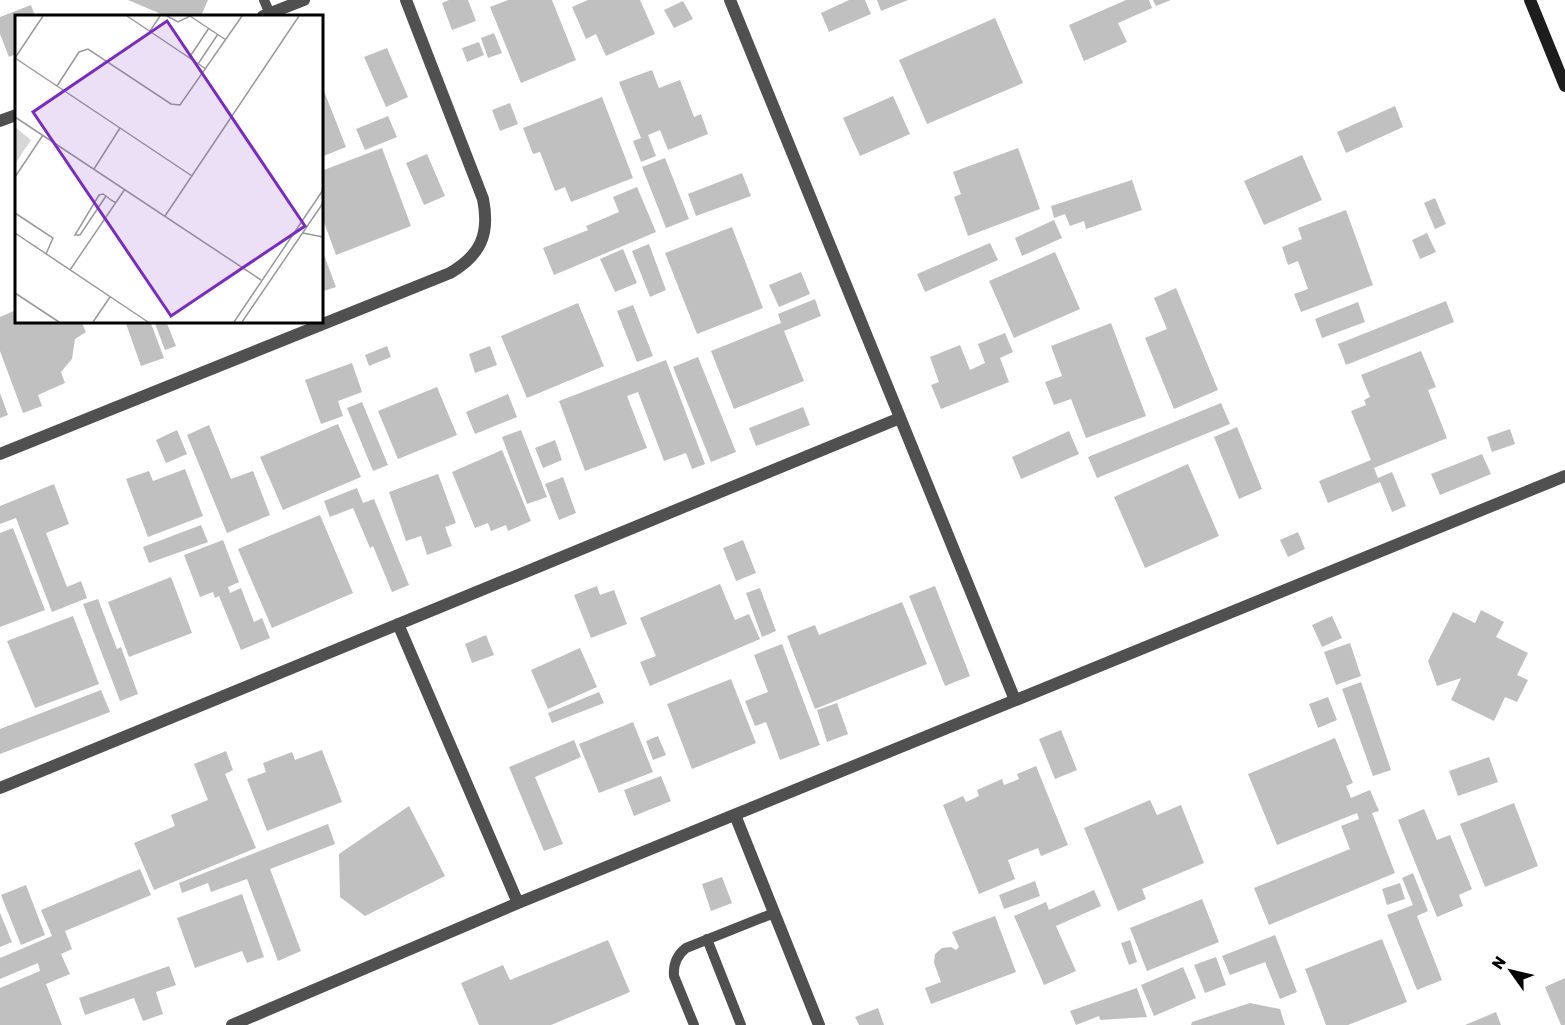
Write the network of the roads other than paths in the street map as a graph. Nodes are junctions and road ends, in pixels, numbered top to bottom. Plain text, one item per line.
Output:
1 (264, 0) edge
2 (304, 0) edge
3 (406, 0) edge
4 (730, 0) edge
5 (1530, 0) edge
6 (266, 15) edge
7 (1565, 86) edge
8 (15, 114) edge
9 (0, 121) edge
10 (900, 418) junction
11 (0, 454) edge
12 (1565, 476) edge
13 (398, 624) junction
14 (1015, 700) junction
15 (0, 788) edge
16 (735, 815) junction
17 (518, 903) junction
18 (774, 913) junction
19 (707, 939) junction
20 (232, 1025) edge
21 (694, 1025) edge
22 (741, 1025) edge
23 (819, 1025) edge

1 - 6 lane
2 - 6 street
3 - 11 street
4 - 10 street
5 - 7 main road
8 - 9 street
10 - 13 street
10 - 14 street
12 - 14 street
13 - 15 street
13 - 17 street
14 - 16 street
16 - 17 street
16 - 18 street
17 - 20 street
18 - 19 lane
18 - 23 street
19 - 21 lane
19 - 22 lane

